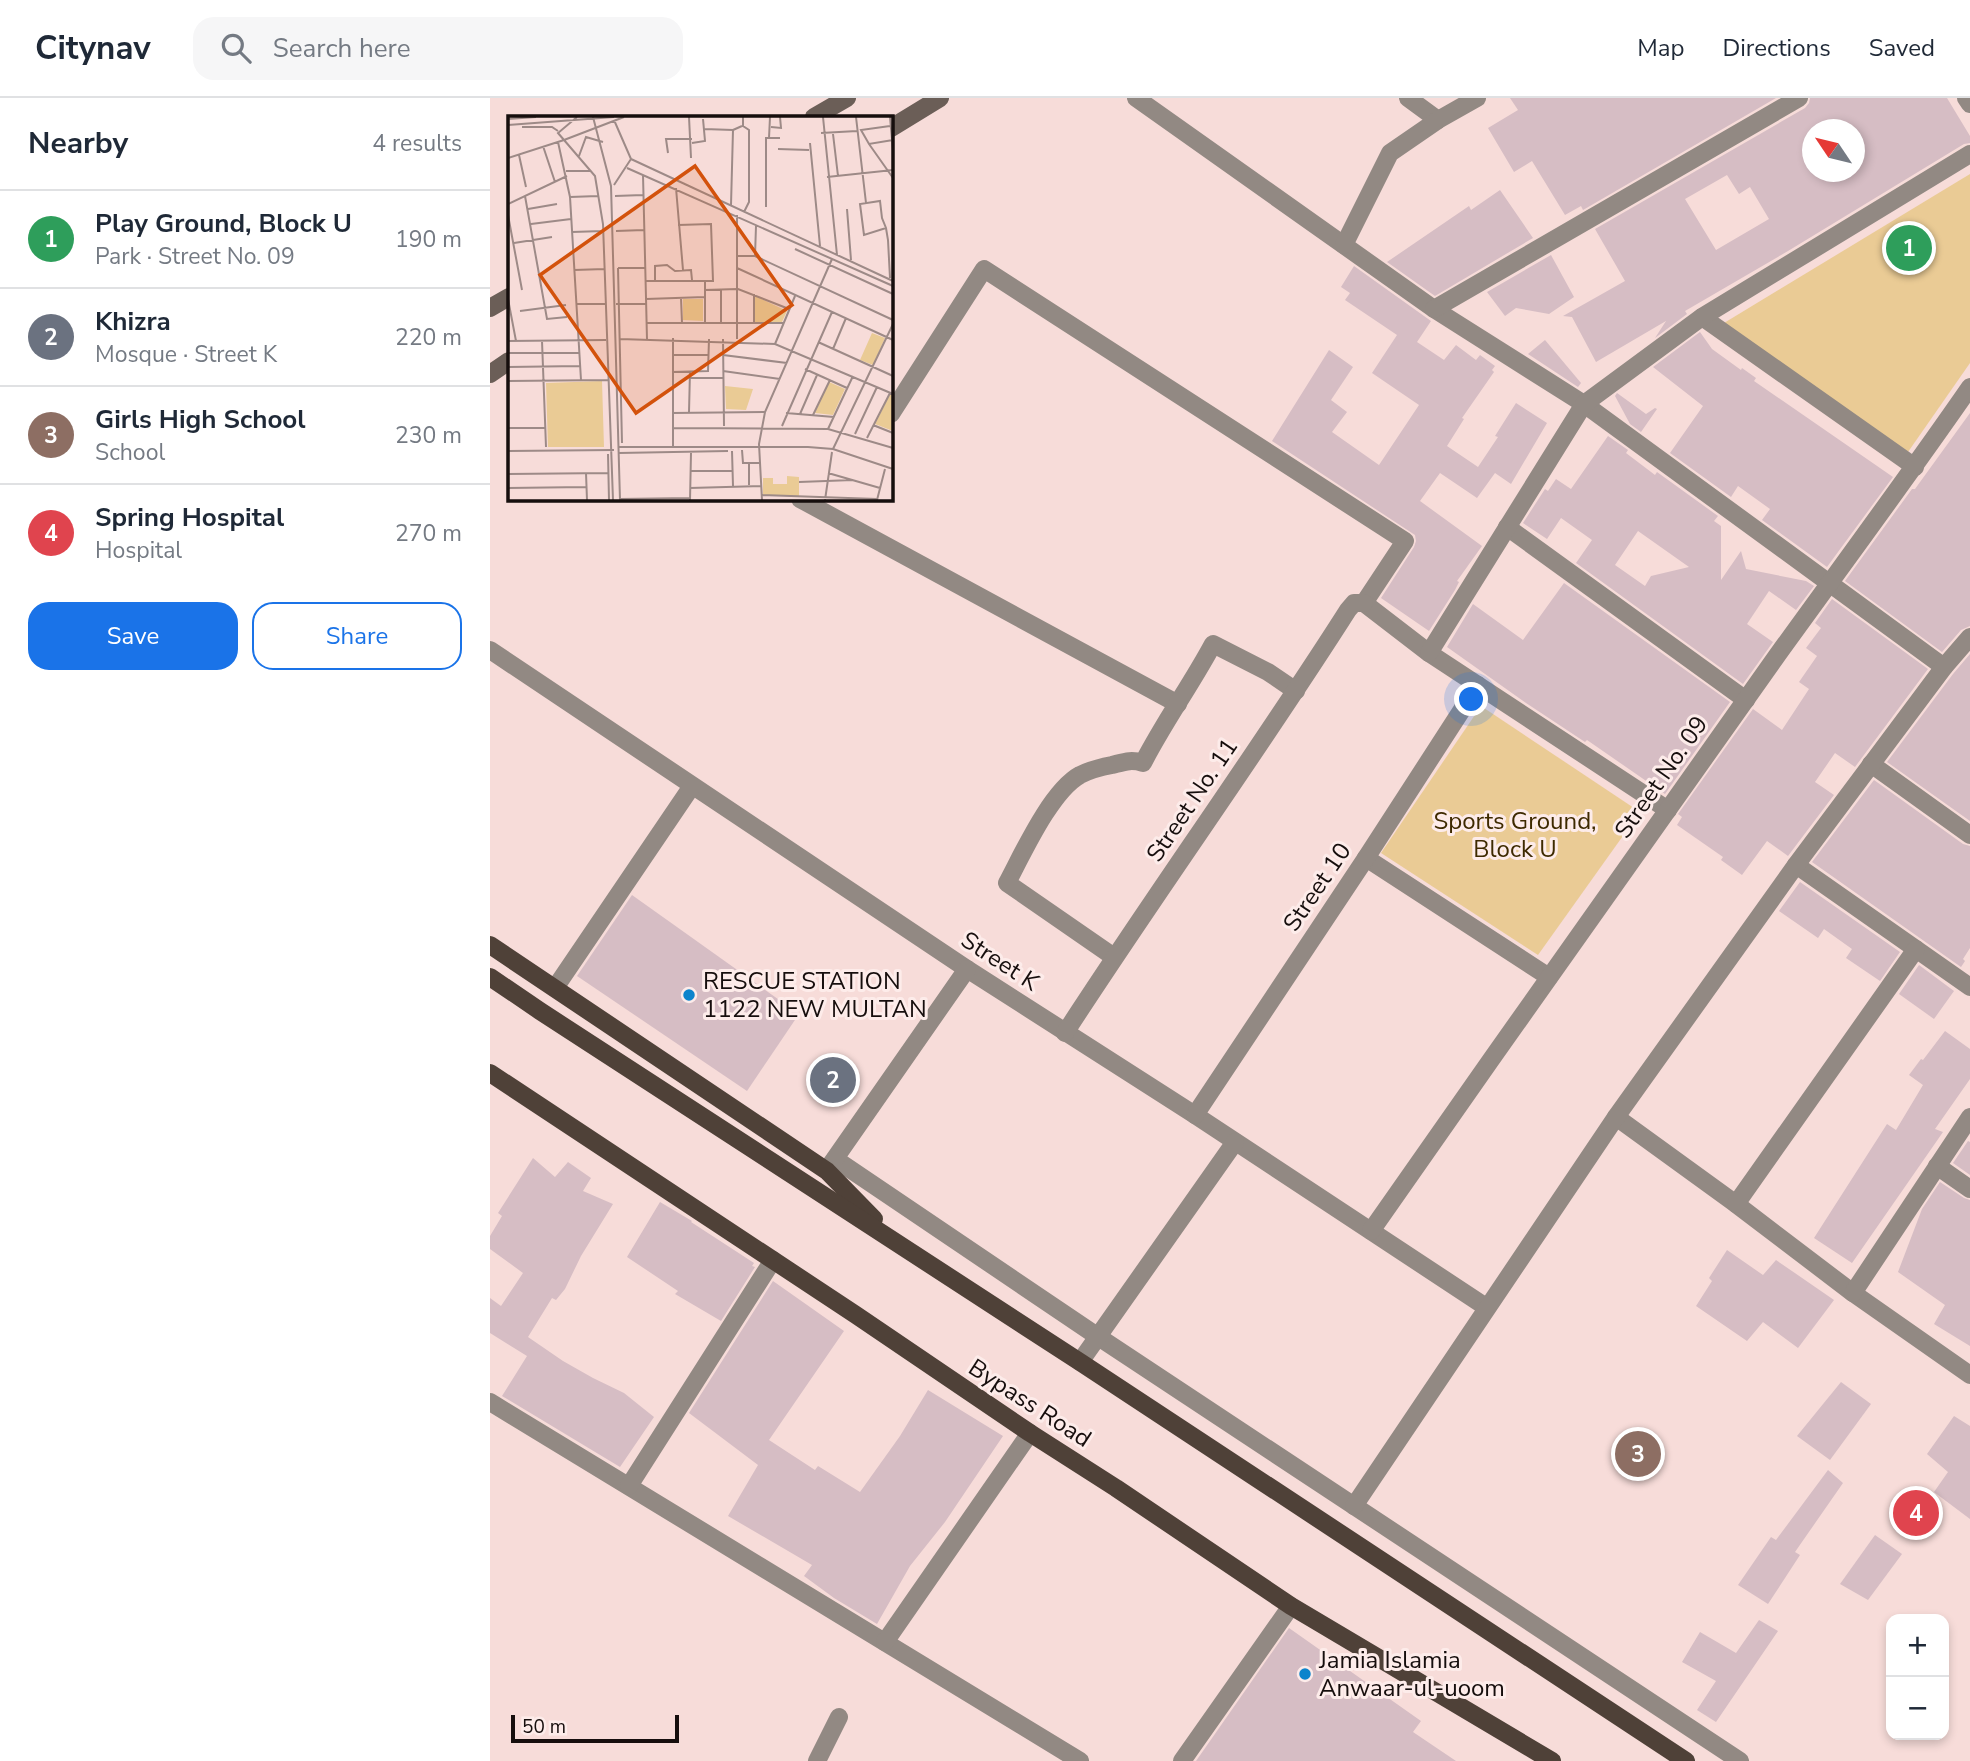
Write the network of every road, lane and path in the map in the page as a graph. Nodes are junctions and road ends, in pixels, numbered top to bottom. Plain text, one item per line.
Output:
1 (847, 98) edge
2 (940, 98) edge
3 (1136, 98) edge
4 (1408, 98) edge
5 (1477, 98) edge
6 (1799, 98) edge
7 (1966, 98) edge
8 (1970, 104) edge
9 (816, 116) edge
10 (1438, 120) junction
11 (892, 127) edge
12 (1970, 154) edge
13 (1344, 245) junction
14 (508, 298) edge
15 (490, 308) edge
16 (1434, 309) junction
17 (1702, 317) junction
18 (508, 362) edge
19 (490, 374) edge
20 (1970, 387) edge
21 (1584, 404) junction
22 (892, 412) edge
23 (1915, 467) junction
24 (805, 500) edge
25 (832, 506) edge
26 (1507, 527) junction
27 (1829, 583) junction
28 (1364, 603) junction
29 (1970, 637) edge
30 (490, 650) edge
31 (1429, 653) junction
32 (1944, 667) junction
33 (1478, 685) junction
34 (1296, 691) junction
35 (1746, 700) junction
36 (1178, 704) junction
37 (1871, 764) junction
38 (692, 786) junction
39 (1668, 810) junction
40 (1970, 835) edge
41 (1366, 858) junction
42 (1796, 865) junction
43 (490, 946) edge
44 (1916, 949) junction
45 (1114, 957) junction
46 (967, 969) junction
47 (490, 977) edge
48 (1549, 977) junction
49 (555, 988) junction
50 (1970, 988) edge
51 (1065, 1033) junction
52 (492, 1078) edge
53 (1195, 1115) junction
54 (1616, 1117) junction
55 (1970, 1117) edge
56 (1235, 1142) junction
57 (831, 1165) junction
58 (1937, 1166) junction
59 (1970, 1189) edge
60 (1736, 1203) junction
61 (1371, 1231) junction
62 (897, 1242) junction
63 (773, 1260) junction
64 (1853, 1293) junction
65 (1486, 1307) junction
66 (1097, 1336) junction
67 (1080, 1362) junction
68 (1970, 1375) edge
69 (490, 1402) edge
70 (1030, 1433) junction
71 (629, 1486) junction
72 (1354, 1506) junction
73 (1291, 1606) junction
74 (885, 1642) junction
75 (839, 1717) dead end
76 (817, 1761) edge
77 (1080, 1761) edge
78 (1182, 1761) edge
79 (1552, 1761) edge
80 (1686, 1761) edge
81 (1740, 1761) edge

1 - 9 main road
2 - 11 main road
3 - 13 street
4 - 10 street
5 - 10 street
6 - 16 street
7 - 8 street
10 - 13 street
12 - 17 street
13 - 16 street
14 - 15 main road
16 - 21 street
17 - 21 street
17 - 23 street
18 - 19 main road
20 - 23 street, Street No. 09
21 - 26 street
21 - 27 street
22 - 28 street, Street No. 11
23 - 27 street, Street No. 09
24 - 25 street
25 - 36 street
26 - 31 street
26 - 35 street
27 - 32 street
27 - 35 street, Street No. 09
28 - 31 street
28 - 34 street, Street No. 11
29 - 32 street
30 - 38 street, Street K
31 - 33 street
32 - 37 street
33 - 39 street
33 - 41 street, Street 10
34 - 36 street
34 - 45 street, Street No. 11
35 - 39 street, Street No. 09
36 - 45 street
37 - 40 street
37 - 42 street
38 - 46 street, Street K
38 - 49 street
39 - 48 street, Street No. 09
41 - 48 street
41 - 53 street, Street 10
42 - 44 street
42 - 54 street
43 - 49 main road
44 - 50 street
44 - 60 street
45 - 51 street, Street No. 11
46 - 51 street, Street K
46 - 57 street
47 - 62 main road
48 - 61 street, Street No. 09
49 - 57 main road
51 - 53 street, Street K
52 - 63 main road, Bypass Road
53 - 56 street, Street K
54 - 60 street
54 - 65 street
55 - 58 street
56 - 61 street, Street K
56 - 66 street
57 - 62 main road
57 - 66 street
58 - 59 street
58 - 64 street
60 - 64 street
61 - 65 street, Street K
62 - 67 main road
63 - 70 main road, Bypass Road
63 - 71 street
64 - 68 street
65 - 72 street
66 - 67 street
66 - 72 street
67 - 80 main road
69 - 71 street
70 - 73 main road, Bypass Road
70 - 74 street
71 - 74 street
72 - 81 street
73 - 78 street
73 - 79 main road, Bypass Road
74 - 77 street
75 - 76 street

